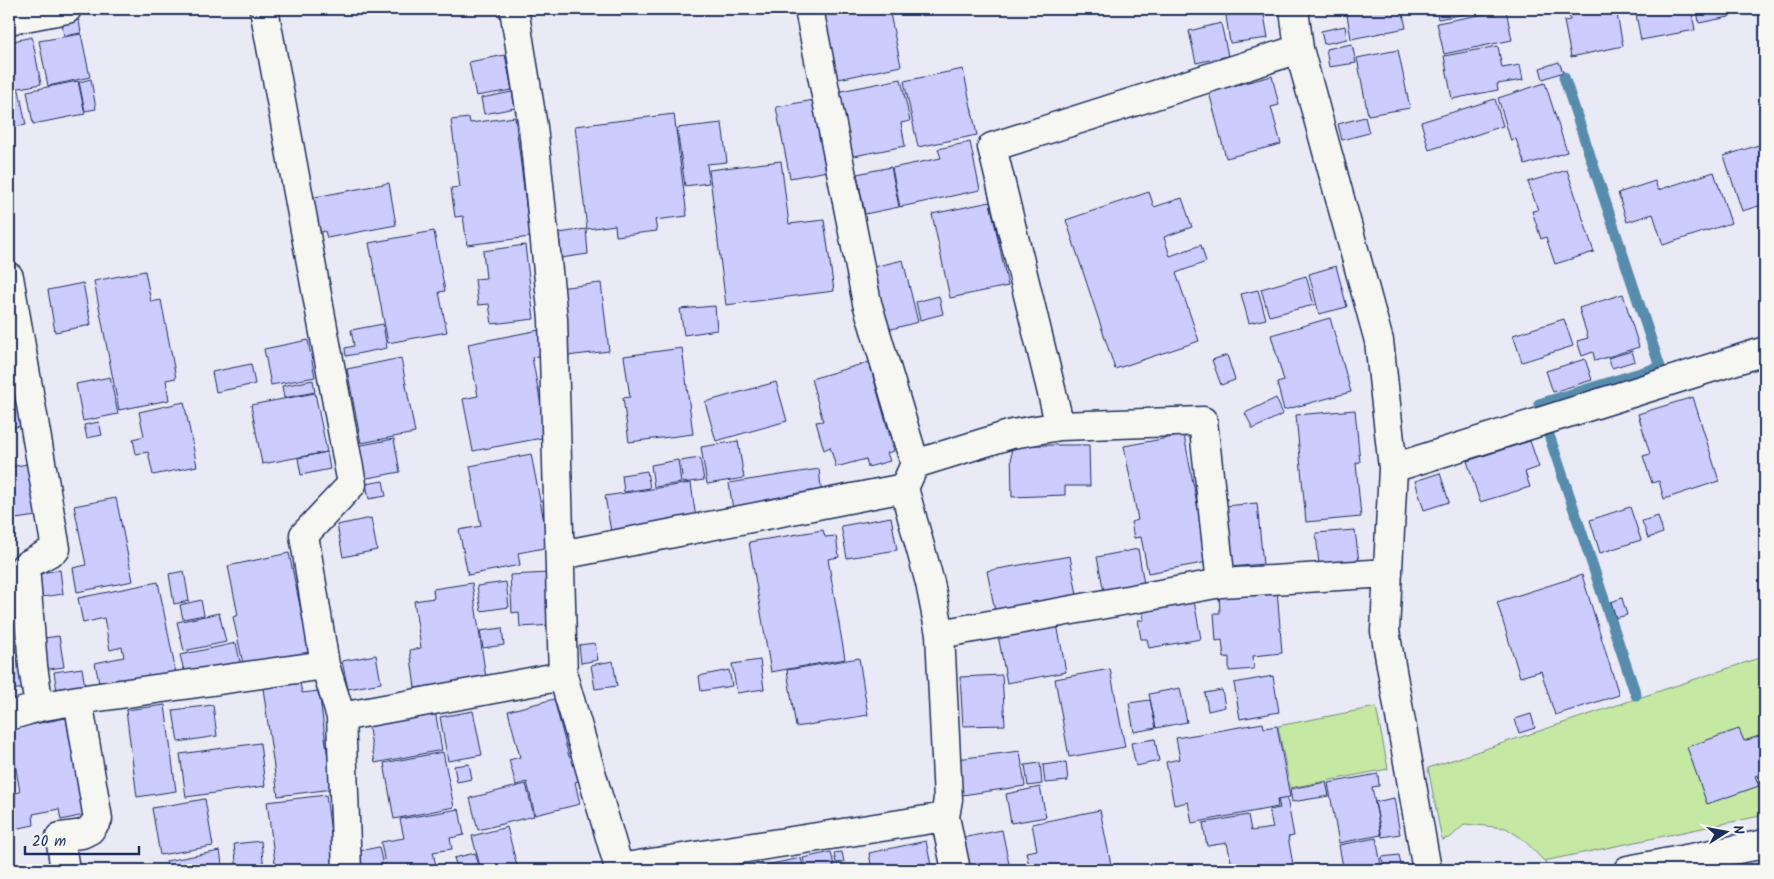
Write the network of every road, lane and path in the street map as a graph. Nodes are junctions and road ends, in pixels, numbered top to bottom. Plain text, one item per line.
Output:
1 (67, 9) edge
2 (264, 9) edge
3 (514, 9) edge
4 (809, 9) edge
5 (1294, 9) edge
6 (9, 20) edge
7 (1299, 49) junction
8 (9, 277) edge
9 (1765, 351) edge
10 (1060, 426) junction
11 (1393, 468) junction
12 (909, 476) junction
13 (561, 555) junction
14 (1388, 573) junction
15 (1221, 583) junction
16 (940, 634) junction
17 (325, 665) junction
18 (563, 676) junction
19 (78, 700) junction
20 (39, 707) junction
21 (9, 716) edge
22 (341, 717) junction
23 (945, 817) junction
24 (1765, 844) edge
25 (615, 869) edge
26 (65, 870) edge
27 (347, 870) edge
28 (956, 870) edge
29 (1427, 870) edge
30 (1628, 870) edge

1 - 6 street
2 - 17 street
3 - 13 street
4 - 12 street
5 - 7 street
7 - 10 street
7 - 11 street
8 - 20 street
9 - 11 street
10 - 12 street
10 - 15 street
11 - 14 street
12 - 13 street
12 - 16 street
13 - 18 street
14 - 15 street
14 - 29 street
15 - 16 street
16 - 23 street
17 - 19 street
17 - 22 street
18 - 22 street
18 - 25 street
19 - 20 street
19 - 26 street
20 - 21 street
22 - 27 street
23 - 25 street
23 - 28 street
24 - 30 street

